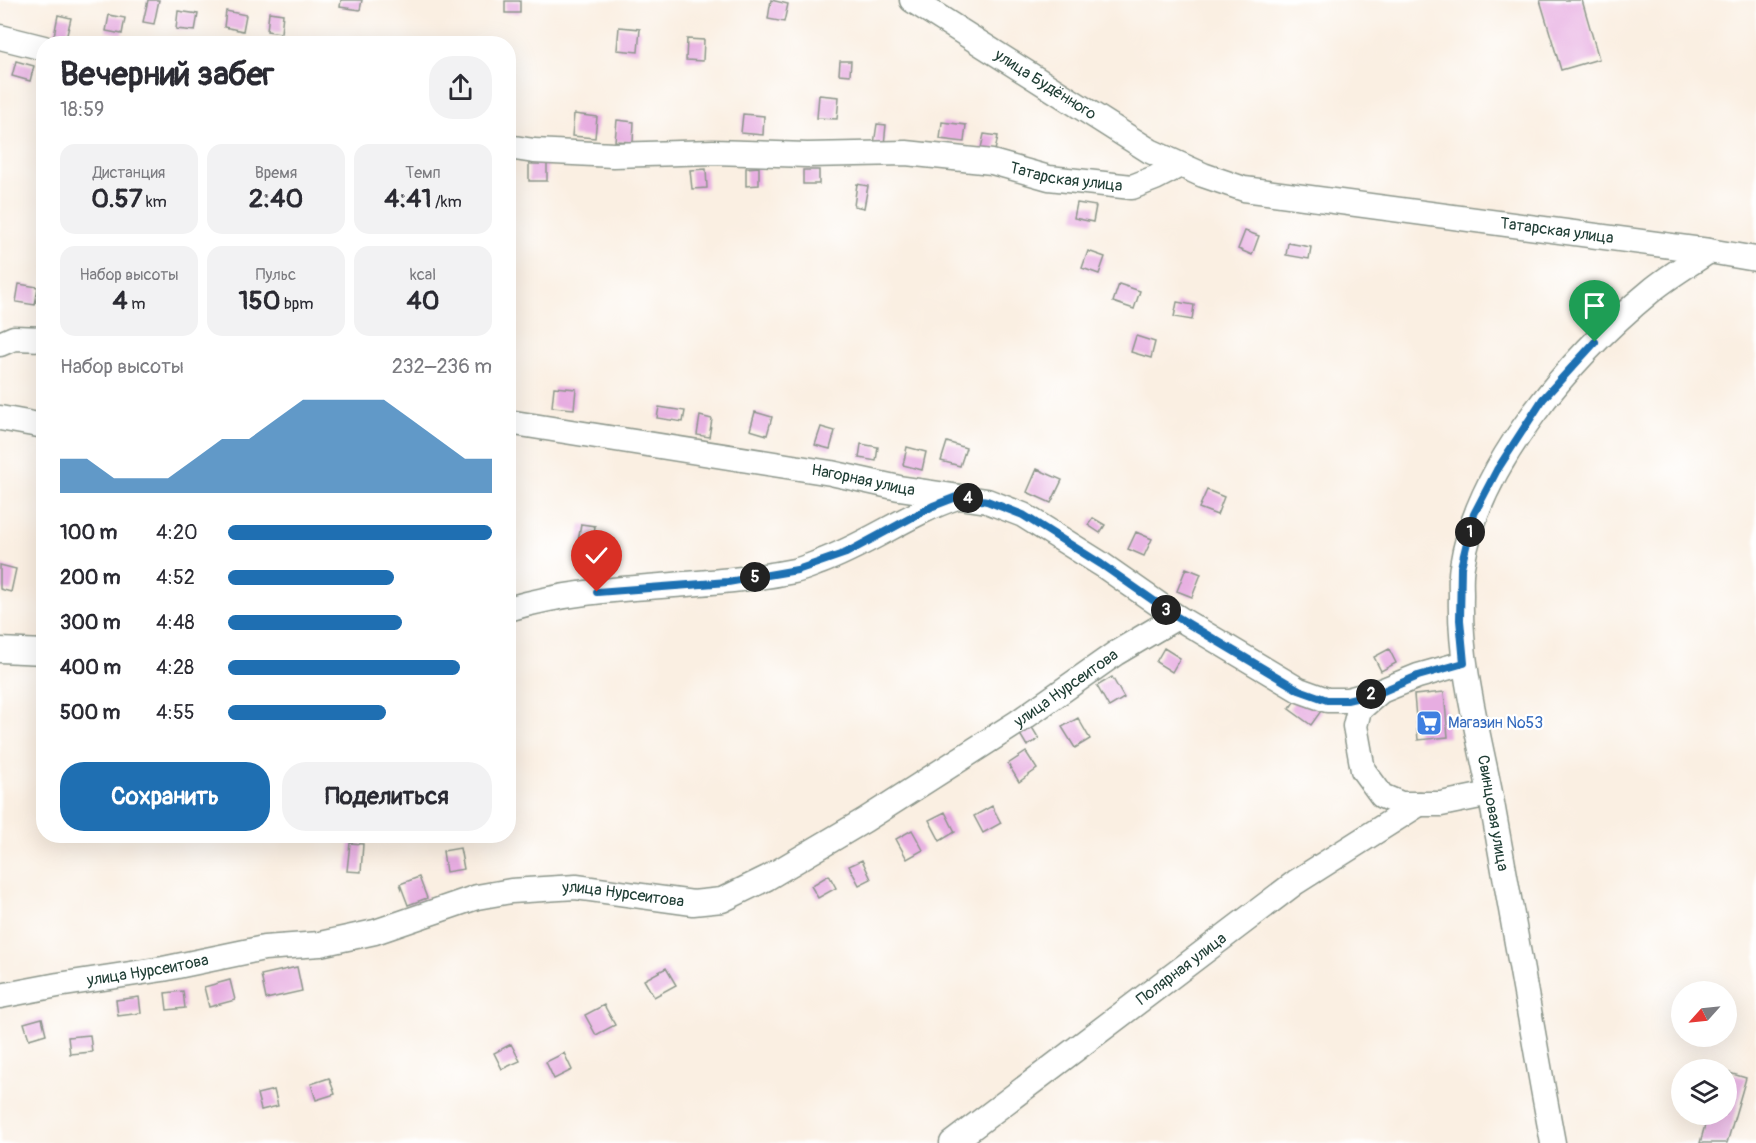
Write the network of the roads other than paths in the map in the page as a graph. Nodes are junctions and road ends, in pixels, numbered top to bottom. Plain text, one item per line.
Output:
1 (912, 0) edge
2 (0, 38) edge
3 (36, 46) edge
4 (516, 148) edge
5 (1180, 165) junction
6 (1709, 251) junction
7 (1756, 260) edge
8 (36, 339) edge
9 (0, 344) edge
10 (0, 418) edge
11 (516, 423) edge
12 (36, 425) edge
13 (959, 496) junction
14 (519, 606) edge
15 (1177, 617) junction
16 (0, 650) edge
17 (36, 651) edge
18 (1464, 663) junction
19 (1381, 692) junction
20 (1490, 794) junction
21 (1419, 804) junction
22 (1, 993) edge
23 (952, 1143) edge
24 (1553, 1143) edge

1 - 5 street, улица Будённого
2 - 3 street
4 - 5 street, Татарская улица
5 - 6 street, Татарская улица
6 - 7 street, Татарская улица
6 - 18 street, Свинцовая улица
8 - 9 street
10 - 12 street
11 - 13 street, Нагорная улица
13 - 14 street
13 - 15 street, Нагорная улица
15 - 19 street, Нагорная улица
15 - 22 street, улица Нурсеитова
16 - 17 street
18 - 19 street
18 - 20 street, Свинцовая улица
19 - 21 street
20 - 21 street
20 - 24 street, Свинцовая улица
21 - 23 street, Полярная улица

